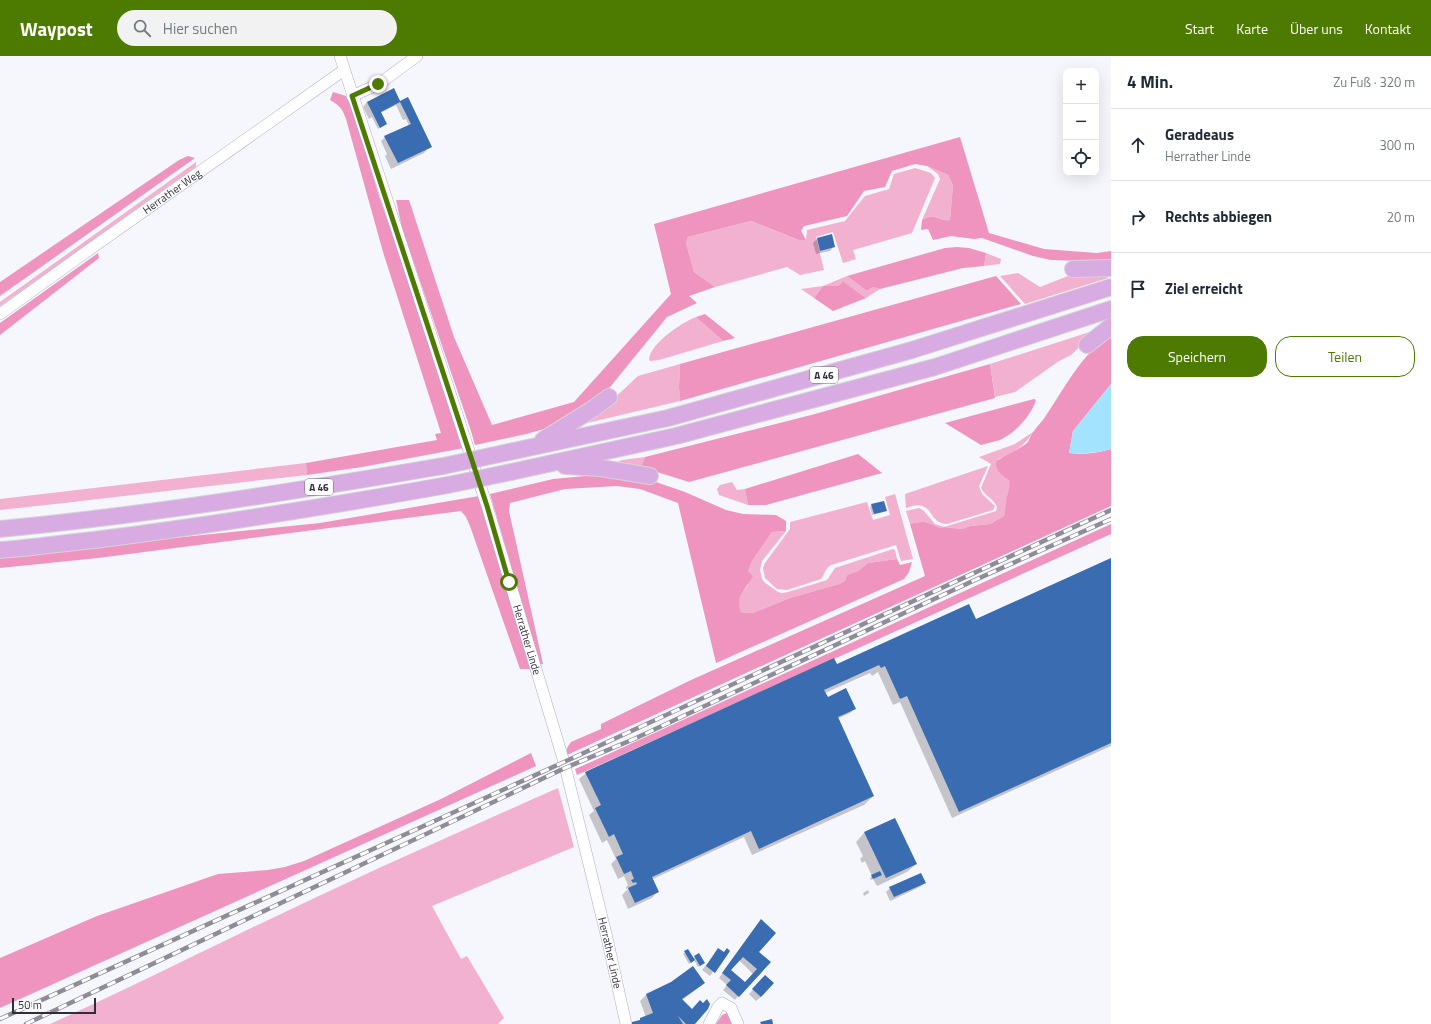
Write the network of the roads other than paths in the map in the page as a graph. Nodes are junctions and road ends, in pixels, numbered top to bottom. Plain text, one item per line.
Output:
1 (340, 56) edge
2 (417, 56) edge
3 (344, 70) junction
4 (352, 96) junction
5 (1111, 268) edge
6 (1074, 269) dead end
7 (1111, 287) edge
8 (1111, 309) edge
9 (0, 314) edge
10 (1111, 326) edge
11 (1087, 345) dead end
12 (609, 397) dead end
13 (533, 447) junction
14 (543, 465) junction
15 (650, 476) dead end
16 (0, 529) edge
17 (0, 550) edge
18 (626, 1024) edge
19 (709, 1024) edge
20 (738, 1024) edge

1 - 3 street, Herrather Linde
2 - 4 street
3 - 4 street, Herrather Linde
3 - 9 street, Herrather Weg
4 - 18 street, Herrather Linde
5 - 6 highway
7 - 13 highway, A 46
8 - 14 highway, A 46
10 - 11 highway
12 - 13 highway
13 - 16 highway, A 46, bridge
14 - 15 highway
14 - 17 highway, A 46, bridge
19 - 20 street

